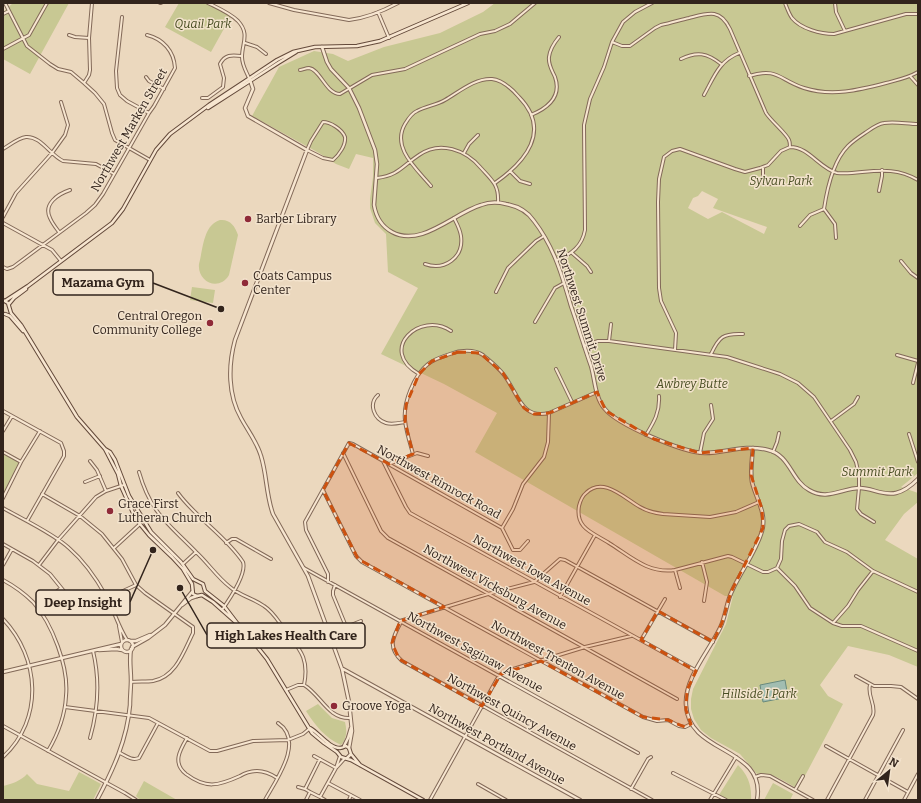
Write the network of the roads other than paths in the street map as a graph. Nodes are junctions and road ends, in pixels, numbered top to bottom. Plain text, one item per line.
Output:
1 (5, 3) edge
2 (47, 3) edge
3 (92, 3) edge
4 (208, 3) edge
5 (269, 3) edge
6 (398, 3) edge
7 (468, 3) edge
8 (534, 3) edge
9 (652, 3) edge
10 (785, 3) edge
11 (835, 3) edge
12 (9, 11) junction
13 (378, 12) junction
14 (3, 14) edge
15 (918, 14) edge
16 (122, 17) dead end
17 (845, 31) junction
18 (69, 35) dead end
19 (147, 35) dead end
20 (559, 37) dead end
21 (89, 38) junction
22 (389, 38) junction
23 (22, 39) junction
24 (612, 42) junction
25 (245, 43) junction
26 (322, 46) junction
27 (3, 49) edge
28 (739, 53) junction
29 (266, 54) dead end
30 (242, 56) junction
31 (681, 59) dead end
32 (721, 64) junction
33 (300, 70) dead end
34 (918, 72) edge
35 (749, 76) junction
36 (910, 76) junction
37 (146, 77) dead end
38 (250, 79) junction
39 (84, 83) junction
40 (918, 85) edge
41 (349, 88) junction
42 (164, 89) junction
43 (704, 95) dead end
44 (202, 98) dead end
45 (61, 102) dead end
46 (149, 113) junction
47 (531, 115) junction
48 (918, 124) edge
49 (478, 135) dead end
50 (790, 147) junction
51 (129, 149) junction
52 (3, 150) edge
53 (308, 150) junction
54 (52, 153) junction
55 (464, 153) junction
56 (150, 160) junction
57 (410, 162) junction
58 (763, 167) junction
59 (882, 170) junction
60 (510, 171) junction
61 (833, 171) junction
62 (114, 174) junction
63 (377, 178) junction
64 (918, 180) edge
65 (495, 183) junction
66 (530, 184) dead end
67 (770, 184) dead end
68 (431, 186) dead end
69 (70, 190) dead end
70 (878, 191) dead end
71 (498, 202) junction
72 (824, 209) junction
73 (3, 217) edge
74 (454, 218) junction
75 (3, 223) edge
76 (800, 226) dead end
77 (59, 232) junction
78 (544, 236) junction
79 (836, 238) dead end
80 (43, 244) junction
81 (572, 253) junction
82 (557, 260) junction
83 (900, 261) dead end
84 (62, 262) junction
85 (424, 264) dead end
86 (3, 267) edge
87 (591, 272) dead end
88 (918, 278) edge
89 (564, 282) junction
90 (28, 286) junction
91 (496, 292) dead end
92 (4, 300) edge
93 (9, 305) junction
94 (10, 308) junction
95 (4, 314) edge
96 (535, 322) dead end
97 (611, 324) dead end
98 (452, 331) dead end
99 (742, 334) dead end
100 (26, 335) junction
101 (609, 341) junction
102 (584, 346) junction
103 (675, 350) junction
104 (711, 354) junction
105 (897, 356) dead end
106 (918, 362) edge
107 (556, 369) dead end
108 (419, 374) junction
109 (913, 383) dead end
110 (597, 392) junction
111 (378, 395) dead end
112 (659, 396) dead end
113 (858, 397) dead end
114 (572, 402) junction
115 (711, 405) dead end
116 (3, 411) edge
117 (549, 413) junction
118 (12, 416) junction
119 (831, 421) junction
120 (405, 422) junction
121 (3, 431) edge
122 (40, 432) junction
123 (779, 434) dead end
124 (909, 434) dead end
125 (646, 435) junction
126 (753, 448) junction
127 (3, 452) edge
128 (773, 452) junction
129 (343, 453) junction
130 (700, 453) junction
131 (413, 454) junction
132 (428, 456) dead end
133 (90, 461) dead end
134 (383, 461) junction
135 (21, 462) junction
136 (918, 462) edge
137 (390, 464) junction
138 (139, 472) dead end
139 (100, 476) junction
140 (918, 479) edge
141 (85, 482) dead end
142 (123, 485) junction
143 (859, 488) junction
144 (323, 490) junction
145 (106, 491) junction
146 (178, 493) dead end
147 (42, 494) junction
148 (3, 498) edge
149 (760, 501) junction
150 (3, 508) edge
151 (80, 516) junction
152 (27, 521) junction
153 (874, 522) dead end
154 (140, 524) junction
155 (502, 528) junction
156 (595, 535) junction
157 (58, 540) junction
158 (528, 541) dead end
159 (226, 543) junction
160 (3, 544) edge
161 (114, 548) junction
162 (12, 549) junction
163 (196, 552) junction
164 (271, 559) dead end
165 (702, 562) junction
166 (746, 564) junction
167 (3, 565) edge
168 (39, 565) junction
169 (182, 565) junction
170 (576, 567) junction
171 (303, 568) junction
172 (777, 568) junction
173 (675, 570) junction
174 (873, 571) junction
175 (3, 580) edge
176 (197, 582) junction
177 (328, 582) junction
178 (534, 582) junction
179 (136, 585) junction
180 (335, 585) junction
181 (192, 586) junction
182 (62, 587) junction
183 (680, 588) dead end
184 (205, 591) junction
185 (234, 591) junction
186 (192, 592) junction
187 (918, 592) edge
188 (488, 594) junction
189 (202, 595) junction
190 (196, 596) junction
191 (560, 596) junction
192 (108, 598) junction
193 (665, 599) dead end
194 (704, 601) dead end
195 (224, 606) junction
196 (37, 607) junction
197 (180, 607) junction
198 (444, 607) junction
199 (222, 610) junction
200 (80, 611) dead end
201 (658, 611) junction
202 (175, 614) junction
203 (3, 619) edge
204 (361, 621) dead end
205 (400, 621) junction
206 (833, 623) junction
207 (118, 625) junction
208 (239, 625) junction
209 (346, 627) junction
210 (150, 635) junction
211 (632, 636) junction
212 (129, 640) junction
213 (642, 640) junction
214 (352, 641) dead end
215 (713, 642) junction
216 (122, 643) junction
217 (585, 647) junction
218 (132, 648) junction
219 (97, 650) junction
220 (123, 650) junction
221 (93, 651) junction
222 (918, 651) edge
223 (62, 658) junction
224 (130, 661) junction
225 (541, 661) junction
226 (30, 666) junction
227 (342, 669) junction
228 (696, 671) junction
229 (3, 672) edge
230 (499, 676) junction
231 (856, 676) dead end
232 (131, 682) junction
233 (304, 685) junction
234 (870, 685) junction
235 (286, 690) junction
236 (677, 698) dead end
237 (918, 699) edge
238 (482, 706) junction
239 (65, 707) junction
240 (96, 711) junction
241 (129, 714) junction
242 (350, 718) junction
243 (158, 723) junction
244 (278, 723) dead end
245 (691, 724) junction
246 (3, 726) edge
247 (310, 728) junction
248 (351, 728) junction
249 (903, 730) dead end
250 (20, 735) junction
251 (465, 737) junction
252 (90, 738) dead end
253 (186, 738) junction
254 (288, 740) junction
255 (344, 746) junction
256 (826, 746) dead end
257 (341, 748) junction
258 (349, 748) junction
259 (48, 751) junction
260 (120, 753) junction
261 (638, 753) dead end
262 (351, 754) junction
263 (339, 755) junction
264 (314, 756) dead end
265 (3, 757) edge
266 (651, 757) dead end
267 (736, 757) junction
268 (345, 758) junction
269 (320, 759) junction
270 (849, 759) junction
271 (361, 765) junction
272 (336, 768) junction
273 (673, 773) dead end
274 (918, 774) edge
275 (803, 776) dead end
276 (878, 776) junction
277 (755, 777) junction
278 (277, 778) junction
279 (106, 783) junction
280 (328, 783) junction
281 (478, 784) dead end
282 (298, 786) dead end
283 (631, 788) junction
284 (305, 789) junction
285 (795, 790) junction
286 (310, 792) junction
287 (908, 792) junction
288 (713, 793) junction
289 (351, 795) junction
290 (320, 797) junction
291 (419, 799) edge
292 (97, 800) edge
293 (136, 800) edge
294 (265, 800) edge
295 (306, 800) edge
296 (325, 800) edge
297 (349, 800) edge
298 (360, 800) edge
299 (423, 800) edge
300 (430, 800) edge
301 (506, 800) edge
302 (580, 800) edge
303 (652, 800) edge
304 (710, 800) edge
305 (726, 800) edge
306 (757, 800) edge
307 (813, 800) edge
308 (827, 800) edge
309 (865, 800) edge
310 (904, 800) edge

1 - 12 street
2 - 23 street
3 - 21 street
4 - 25 street
5 - 13 street
6 - 13 street
7 - 22 street
8 - 41 street
9 - 24 street
10 - 17 street
11 - 17 street
12 - 14 street
12 - 23 street
13 - 22 street
15 - 17 street
16 - 46 street
18 - 21 street
19 - 42 street, Northwest Marken Street
20 - 47 street
21 - 39 street
22 - 26 street
23 - 27 street
23 - 39 street
24 - 28 street
24 - 81 street
25 - 29 street
25 - 30 street
26 - 38 street
26 - 41 street, Northwest Summit Drive
28 - 32 street
28 - 35 street
30 - 38 street
30 - 44 street
31 - 32 street
32 - 43 street
33 - 41 street
34 - 36 street
35 - 36 street
35 - 50 street
36 - 40 street
37 - 42 street
38 - 53 street
38 - 56 street
39 - 51 street
41 - 63 street, Northwest Summit Drive
42 - 46 street, Northwest Marken Street
45 - 54 street
46 - 51 street, Northwest Marken Street
47 - 57 street
47 - 60 street
48 - 61 street
49 - 55 street
50 - 58 street
50 - 61 street
51 - 56 street
51 - 62 street, Northwest Marken Street
52 - 54 street
53 - 53 street
53 - 171 street
54 - 62 street
54 - 73 street
55 - 57 street
55 - 65 street
56 - 84 street
57 - 63 street
57 - 68 street
58 - 67 street
58 - 103 street
59 - 61 street
59 - 64 street
59 - 70 street
60 - 65 street
60 - 66 street
61 - 72 street
62 - 77 street, Northwest Marken Street
63 - 74 street, Northwest Summit Drive
65 - 71 street
69 - 77 street
71 - 74 street, Northwest Summit Drive
71 - 78 street, Northwest Summit Drive
72 - 76 street
72 - 79 street
74 - 85 street
75 - 80 street
77 - 80 street, Northwest Marken Street
78 - 82 street, Northwest Summit Drive
78 - 91 street
80 - 84 street
80 - 86 street, Northwest Marken Street
81 - 82 street
81 - 87 street
82 - 89 street, Northwest Summit Drive
83 - 88 street
84 - 90 street
89 - 96 street
89 - 102 street, Northwest Summit Drive
90 - 92 street
90 - 93 street
92 - 93 street
93 - 94 street
94 - 95 street
94 - 100 street
95 - 100 street
97 - 101 street
98 - 108 street
99 - 104 street
100 - 142 street
101 - 102 street
101 - 103 street
102 - 110 street, Northwest Summit Drive
103 - 104 street
104 - 119 street
105 - 106 street
106 - 109 street
107 - 114 street
108 - 117 street
108 - 120 street
110 - 114 street
110 - 125 street, Northwest Summit Drive
111 - 120 street
112 - 125 street
113 - 119 street
114 - 117 street
115 - 130 street
116 - 118 street
117 - 155 street
118 - 121 street
118 - 122 street
119 - 143 street
120 - 131 street
122 - 135 street
122 - 147 street
123 - 128 street
124 - 136 street
125 - 130 street, Northwest Summit Drive
126 - 128 street, Northwest Summit Drive
126 - 130 street, Northwest Summit Drive
126 - 149 street
127 - 135 street
128 - 143 street, Northwest Summit Drive
129 - 134 street, Northwest Rimrock Road
129 - 144 street
129 - 188 street, Northwest Vicksburg Avenue
131 - 132 street
131 - 137 street
133 - 139 street
134 - 137 street, Northwest Rimrock Road
134 - 178 street, Northwest Iowa Avenue
135 - 148 street
137 - 155 street, Northwest Rimrock Road
138 - 163 street
139 - 141 street
139 - 145 street
140 - 143 street, Northwest Summit Drive
142 - 145 street
142 - 154 street
142 - 169 street
143 - 153 street
144 - 177 street
144 - 198 street, Northwest Trenton Avenue
145 - 151 street
146 - 159 street
147 - 151 street
147 - 152 street
149 - 156 street
149 - 166 street
150 - 152 street
151 - 157 street
151 - 161 street
152 - 157 street
154 - 161 street
154 - 169 street
155 - 158 street, Northwest Rimrock Road
156 - 170 street
156 - 173 street
157 - 168 street
157 - 192 street
159 - 164 street
159 - 185 street
160 - 162 street
161 - 179 street
162 - 167 street
162 - 168 street
163 - 169 street
163 - 185 street
165 - 166 street
165 - 173 street
165 - 194 street
166 - 172 street
166 - 215 street
168 - 182 street
169 - 176 street
169 - 181 street
170 - 178 street
170 - 191 street
170 - 201 street
171 - 177 street, Northwest Saginaw Avenue
171 - 227 street
172 - 174 street
172 - 206 street
173 - 183 street
174 - 187 street
174 - 206 street
175 - 196 street
176 - 181 street
176 - 184 street
177 - 180 street, Northwest Saginaw Avenue
178 - 188 street
178 - 191 street, Northwest Iowa Avenue
179 - 192 street
179 - 202 street
180 - 205 street, Northwest Saginaw Avenue
180 - 209 street
181 - 186 street
182 - 196 street
182 - 200 street
184 - 189 street
184 - 195 street
185 - 195 street
185 - 233 street
186 - 190 street
186 - 197 street
188 - 198 street
188 - 217 street, Northwest Vicksburg Avenue
189 - 190 street
189 - 199 street
190 - 197 street
191 - 211 street, Northwest Iowa Avenue
192 - 207 street
193 - 201 street
195 - 199 street
195 - 208 street
196 - 223 street
197 - 202 street
198 - 205 street
198 - 225 street, Northwest Trenton Avenue
199 - 208 street
201 - 213 street
201 - 215 street
202 - 210 street
202 - 232 street
203 - 226 street
204 - 209 street
205 - 230 street, Northwest Saginaw Avenue
205 - 238 street, Northwest Quincy Avenue
206 - 222 street
207 - 212 street
207 - 216 street
208 - 235 street
209 - 214 street
210 - 212 street
210 - 218 street
211 - 213 street, Northwest Iowa Avenue
211 - 217 street
212 - 216 street
212 - 218 street
213 - 228 street, Northwest Iowa Avenue
215 - 228 street
216 - 219 street
216 - 220 street
217 - 225 street
217 - 236 street, Northwest Vicksburg Avenue
218 - 220 street
218 - 224 street
219 - 220 street
219 - 221 street
220 - 224 street
221 - 223 street
221 - 240 street
223 - 226 street
223 - 239 street
224 - 232 street
225 - 230 street
225 - 245 street, Northwest Trenton Avenue
226 - 229 street
226 - 250 street
227 - 242 street
227 - 251 street, Northwest Portland Avenue
228 - 245 street
230 - 238 street
230 - 261 street, Northwest Saginaw Avenue
231 - 234 street
232 - 241 street
233 - 235 street
233 - 242 street
234 - 237 street
234 - 270 street
235 - 247 street
238 - 251 street
238 - 283 street, Northwest Quincy Avenue
239 - 240 street
239 - 259 street
240 - 241 street
240 - 252 street
241 - 243 street
241 - 260 street
242 - 248 street
243 - 253 street
243 - 260 street
244 - 254 street
245 - 267 street
246 - 250 street
247 - 254 street
247 - 257 street
247 - 263 street
248 - 255 street
248 - 258 street
249 - 276 street
250 - 259 street
250 - 265 street
251 - 300 street
251 - 302 street, Northwest Portland Avenue
253 - 254 street
253 - 278 street
254 - 278 street
255 - 257 street
255 - 258 street
256 - 270 street
257 - 263 street
258 - 262 street
259 - 279 street
260 - 279 street
262 - 268 street
262 - 271 street
263 - 268 street
263 - 272 street
264 - 269 street
266 - 283 street
267 - 277 street
267 - 288 street
268 - 271 street
268 - 272 street
269 - 272 street
269 - 284 street
270 - 276 street
270 - 308 street
271 - 291 street
272 - 280 street
273 - 288 street
274 - 287 street
275 - 285 street
276 - 287 street
276 - 309 street
277 - 285 street
277 - 306 street
278 - 294 street
279 - 292 street
279 - 293 street
280 - 289 street
280 - 290 street
281 - 301 street
282 - 284 street
283 - 303 street, Northwest Quincy Avenue
284 - 286 street
285 - 307 street
286 - 290 street
286 - 295 street
287 - 310 street
288 - 304 street
288 - 305 street
289 - 297 street
289 - 298 street
290 - 296 street
291 - 299 street

